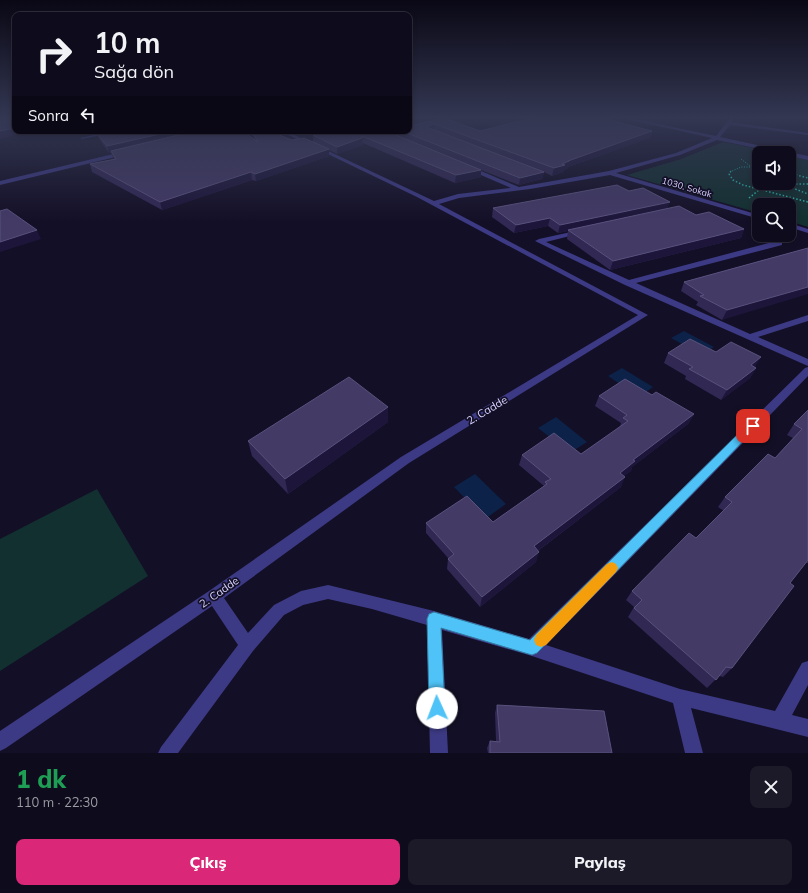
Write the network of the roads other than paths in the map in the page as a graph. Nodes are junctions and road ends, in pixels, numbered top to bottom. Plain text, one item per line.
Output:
1 (128, 152) edge
2 (330, 152) edge
3 (683, 152) edge
4 (796, 155) edge
5 (808, 158) edge
6 (461, 165) edge
7 (610, 173) junction
8 (544, 177) edge
9 (558, 182) junction
10 (0, 183) edge
11 (519, 189) junction
12 (434, 203) junction
13 (752, 215) edge
14 (796, 228) edge
15 (808, 231) edge
16 (584, 232) edge
17 (779, 244) dead end
18 (628, 283) junction
19 (808, 318) edge
20 (749, 337) junction
21 (808, 363) edge
22 (808, 370) edge
23 (214, 596) junction
24 (434, 619) junction
25 (246, 645) junction
26 (532, 648) junction
27 (808, 669) edge
28 (680, 697) junction
29 (779, 721) junction
30 (808, 728) edge
31 (0, 742) edge
32 (167, 753) edge
33 (439, 753) edge
34 (694, 753) edge

1 - 10 street
2 - 12 street, 2. Cadde
3 - 7 street
4 - 5 street
6 - 11 street
7 - 9 street
7 - 13 street, 1030. Sokak
8 - 9 street
9 - 11 street
11 - 12 street
12 - 23 street, 2. Cadde
14 - 15 street
16 - 18 street
17 - 18 street
18 - 20 street
19 - 20 street
20 - 21 street
22 - 26 street
23 - 25 street
23 - 31 street, 2. Cadde
24 - 25 street
24 - 26 street
24 - 33 street
25 - 32 street
26 - 28 street
27 - 29 street
28 - 29 street
28 - 34 street
29 - 30 street

